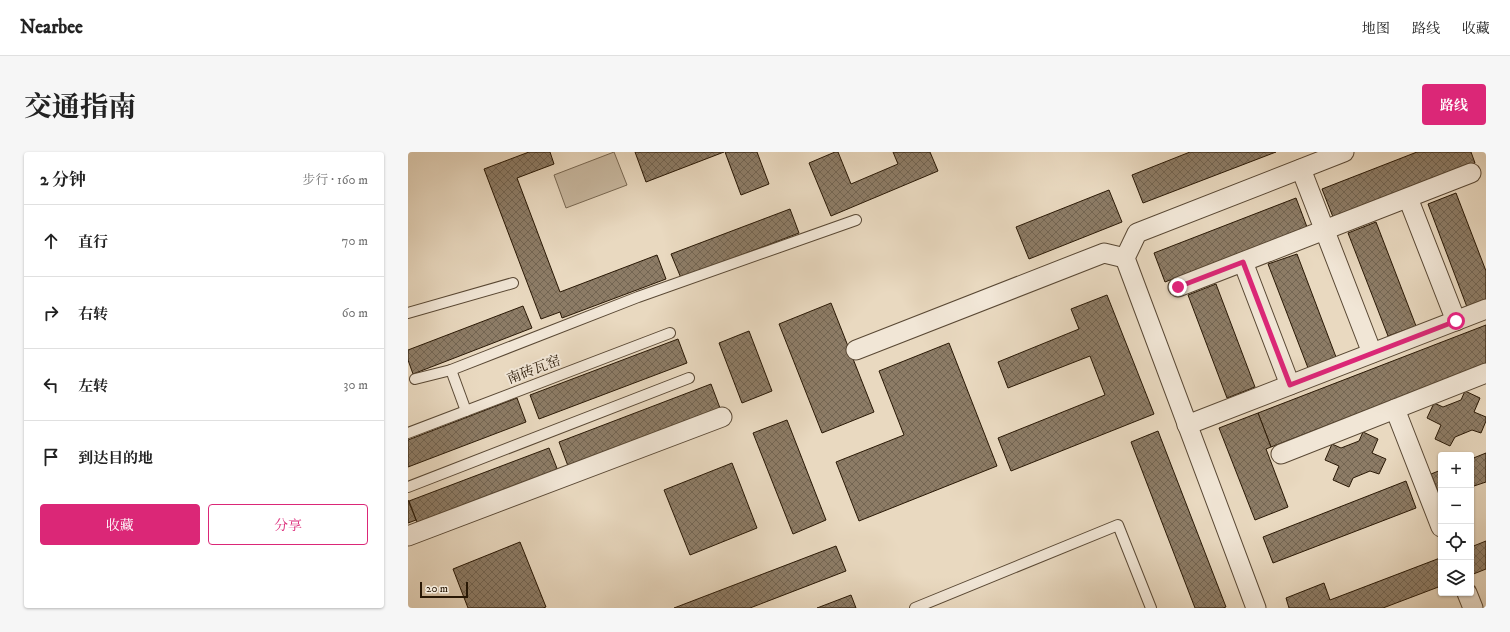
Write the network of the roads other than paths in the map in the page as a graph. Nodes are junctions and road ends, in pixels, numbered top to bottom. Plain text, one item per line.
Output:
1 (1344, 152) edge
2 (1301, 169) junction
3 (1471, 173) dead end
4 (1408, 198) junction
5 (856, 220) dead end
6 (1324, 230) junction
7 (1125, 258) junction
8 (1243, 262) junction
9 (513, 283) dead end
10 (1178, 287) dead end
11 (1486, 309) edge
12 (408, 313) edge
13 (1456, 321) junction
14 (670, 333) dead end
15 (856, 350) dead end
16 (1372, 354) junction
17 (450, 370) junction
18 (1486, 373) edge
19 (689, 378) dead end
20 (415, 379) dead end
21 (1290, 385) junction
22 (1395, 409) junction
23 (466, 412) junction
24 (722, 417) dead end
25 (1187, 425) junction
26 (408, 433) edge
27 (1281, 454) dead end
28 (408, 486) edge
29 (1440, 524) edge
30 (408, 536) edge
31 (1468, 596) edge
32 (915, 608) edge
33 (1151, 608) edge
34 (1256, 608) edge
35 (1473, 608) edge

1 - 2 street
2 - 6 street
2 - 7 street
3 - 4 street
4 - 6 street
4 - 13 street
5 - 17 lane
6 - 8 street
6 - 16 street
7 - 15 street
7 - 25 street
8 - 10 street
8 - 21 street
9 - 12 lane
11 - 13 street
13 - 16 street
14 - 23 lane, 南砖瓦窑
16 - 21 street
17 - 20 lane
17 - 23 lane
18 - 22 street
19 - 28 lane
21 - 25 street
22 - 27 street
22 - 29 street
23 - 26 lane, 南砖瓦窑
24 - 30 street
25 - 34 street
31 - 35 street
32 - 33 lane

